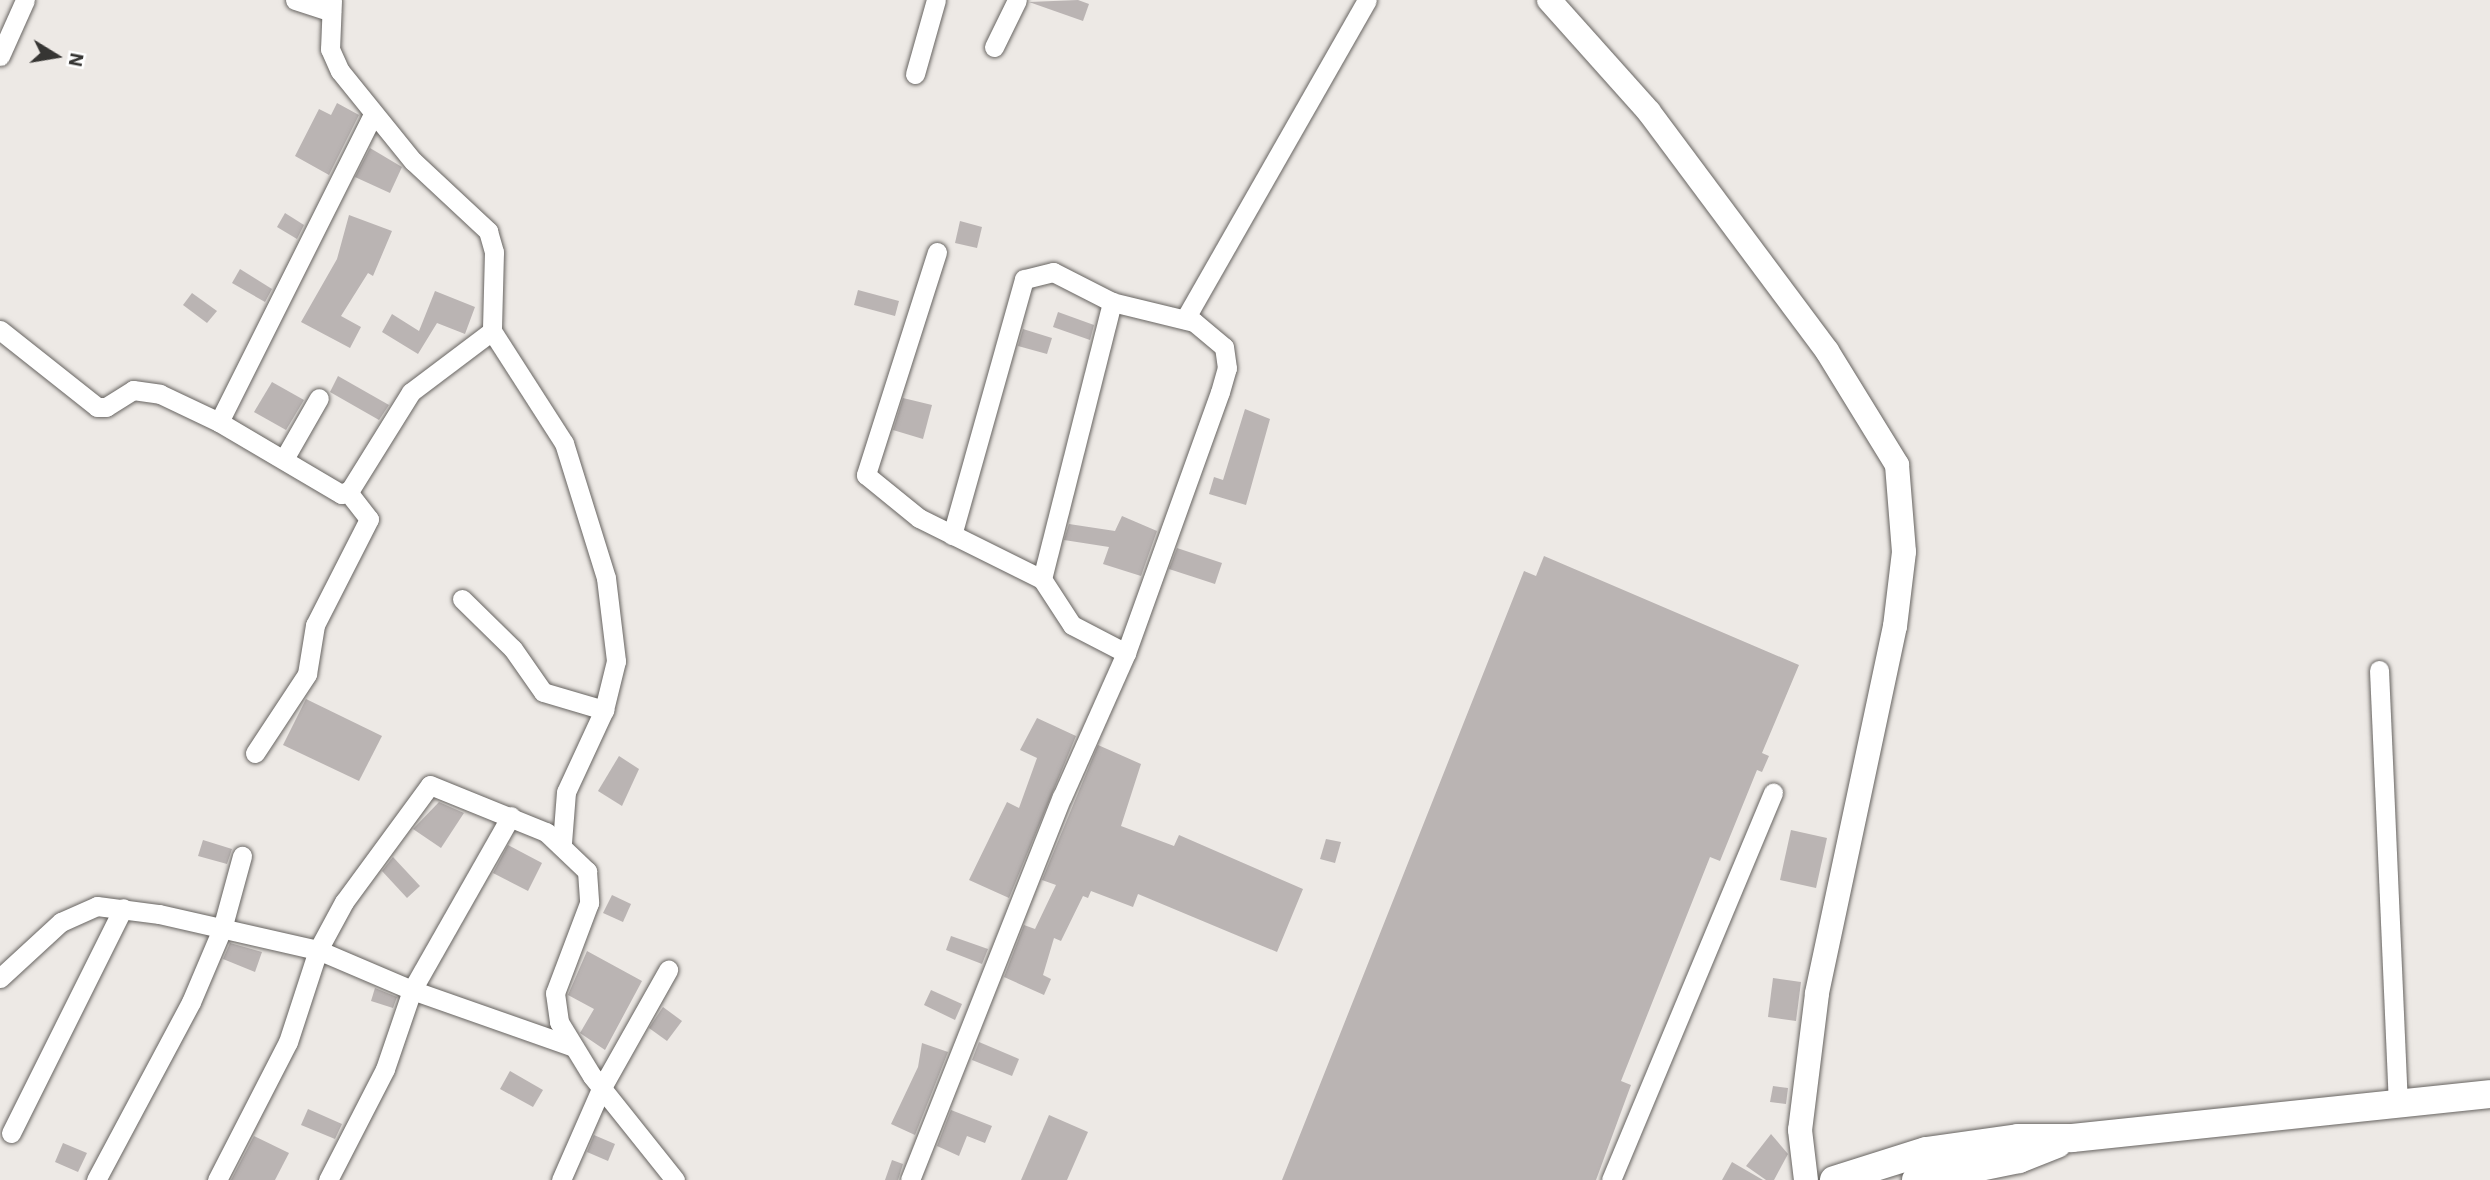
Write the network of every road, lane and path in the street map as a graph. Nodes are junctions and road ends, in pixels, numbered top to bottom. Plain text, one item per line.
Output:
1 (25, 0) edge
2 (295, 0) edge
3 (936, 0) edge
4 (1017, 0) edge
5 (1367, 0) edge
6 (1549, 0) edge
7 (332, 6) edge
8 (994, 47) dead end
9 (0, 56) edge
10 (915, 74) dead end
11 (372, 117) junction
12 (937, 252) dead end
13 (1112, 302) junction
14 (1185, 319) junction
15 (0, 330) edge
16 (492, 331) junction
17 (319, 398) dead end
18 (219, 422) junction
19 (284, 459) junction
20 (348, 492) junction
21 (952, 535) junction
22 (1042, 579) junction
23 (462, 599) dead end
24 (1126, 653) junction
25 (2379, 670) dead end
26 (604, 710) junction
27 (255, 753) dead end
28 (1773, 792) dead end
29 (511, 816) junction
30 (562, 843) junction
31 (242, 856) dead end
32 (123, 908) junction
33 (222, 929) junction
34 (318, 950) junction
35 (7, 959) edge
36 (668, 971) dead end
37 (0, 978) edge
38 (412, 990) junction
39 (571, 1046) junction
40 (601, 1089) junction
41 (2490, 1094) edge
42 (2398, 1105) junction
43 (10, 1133) dead end
44 (2072, 1138) junction
45 (1846, 1177) edge
46 (672, 1179) edge
47 (96, 1180) edge
48 (217, 1180) edge
49 (328, 1180) edge
50 (561, 1180) edge
51 (910, 1180) edge
52 (1611, 1180) edge
53 (1806, 1180) edge
54 (1916, 1180) edge

1 - 9 street
2 - 7 street
3 - 10 street
4 - 8 street
5 - 14 street
6 - 53 main road
7 - 11 street
11 - 16 street
11 - 18 street
12 - 21 street
13 - 14 street
13 - 21 street
13 - 22 street
14 - 24 street
15 - 18 street
16 - 20 street
16 - 26 street
17 - 19 street
18 - 19 street
19 - 20 street
20 - 27 street
21 - 22 street
22 - 24 street
23 - 26 street
24 - 51 street
25 - 42 street
26 - 30 street
28 - 52 street
29 - 30 street
29 - 34 street
29 - 38 street
30 - 39 street
31 - 33 street
32 - 33 street
32 - 35 street
32 - 43 street
33 - 34 street
33 - 47 street
34 - 38 street
34 - 48 street
35 - 37 street
36 - 40 street
38 - 39 street
38 - 49 street
39 - 40 street
40 - 46 street
40 - 50 street
41 - 42 highway
42 - 44 highway
44 - 45 highway
44 - 54 highway

